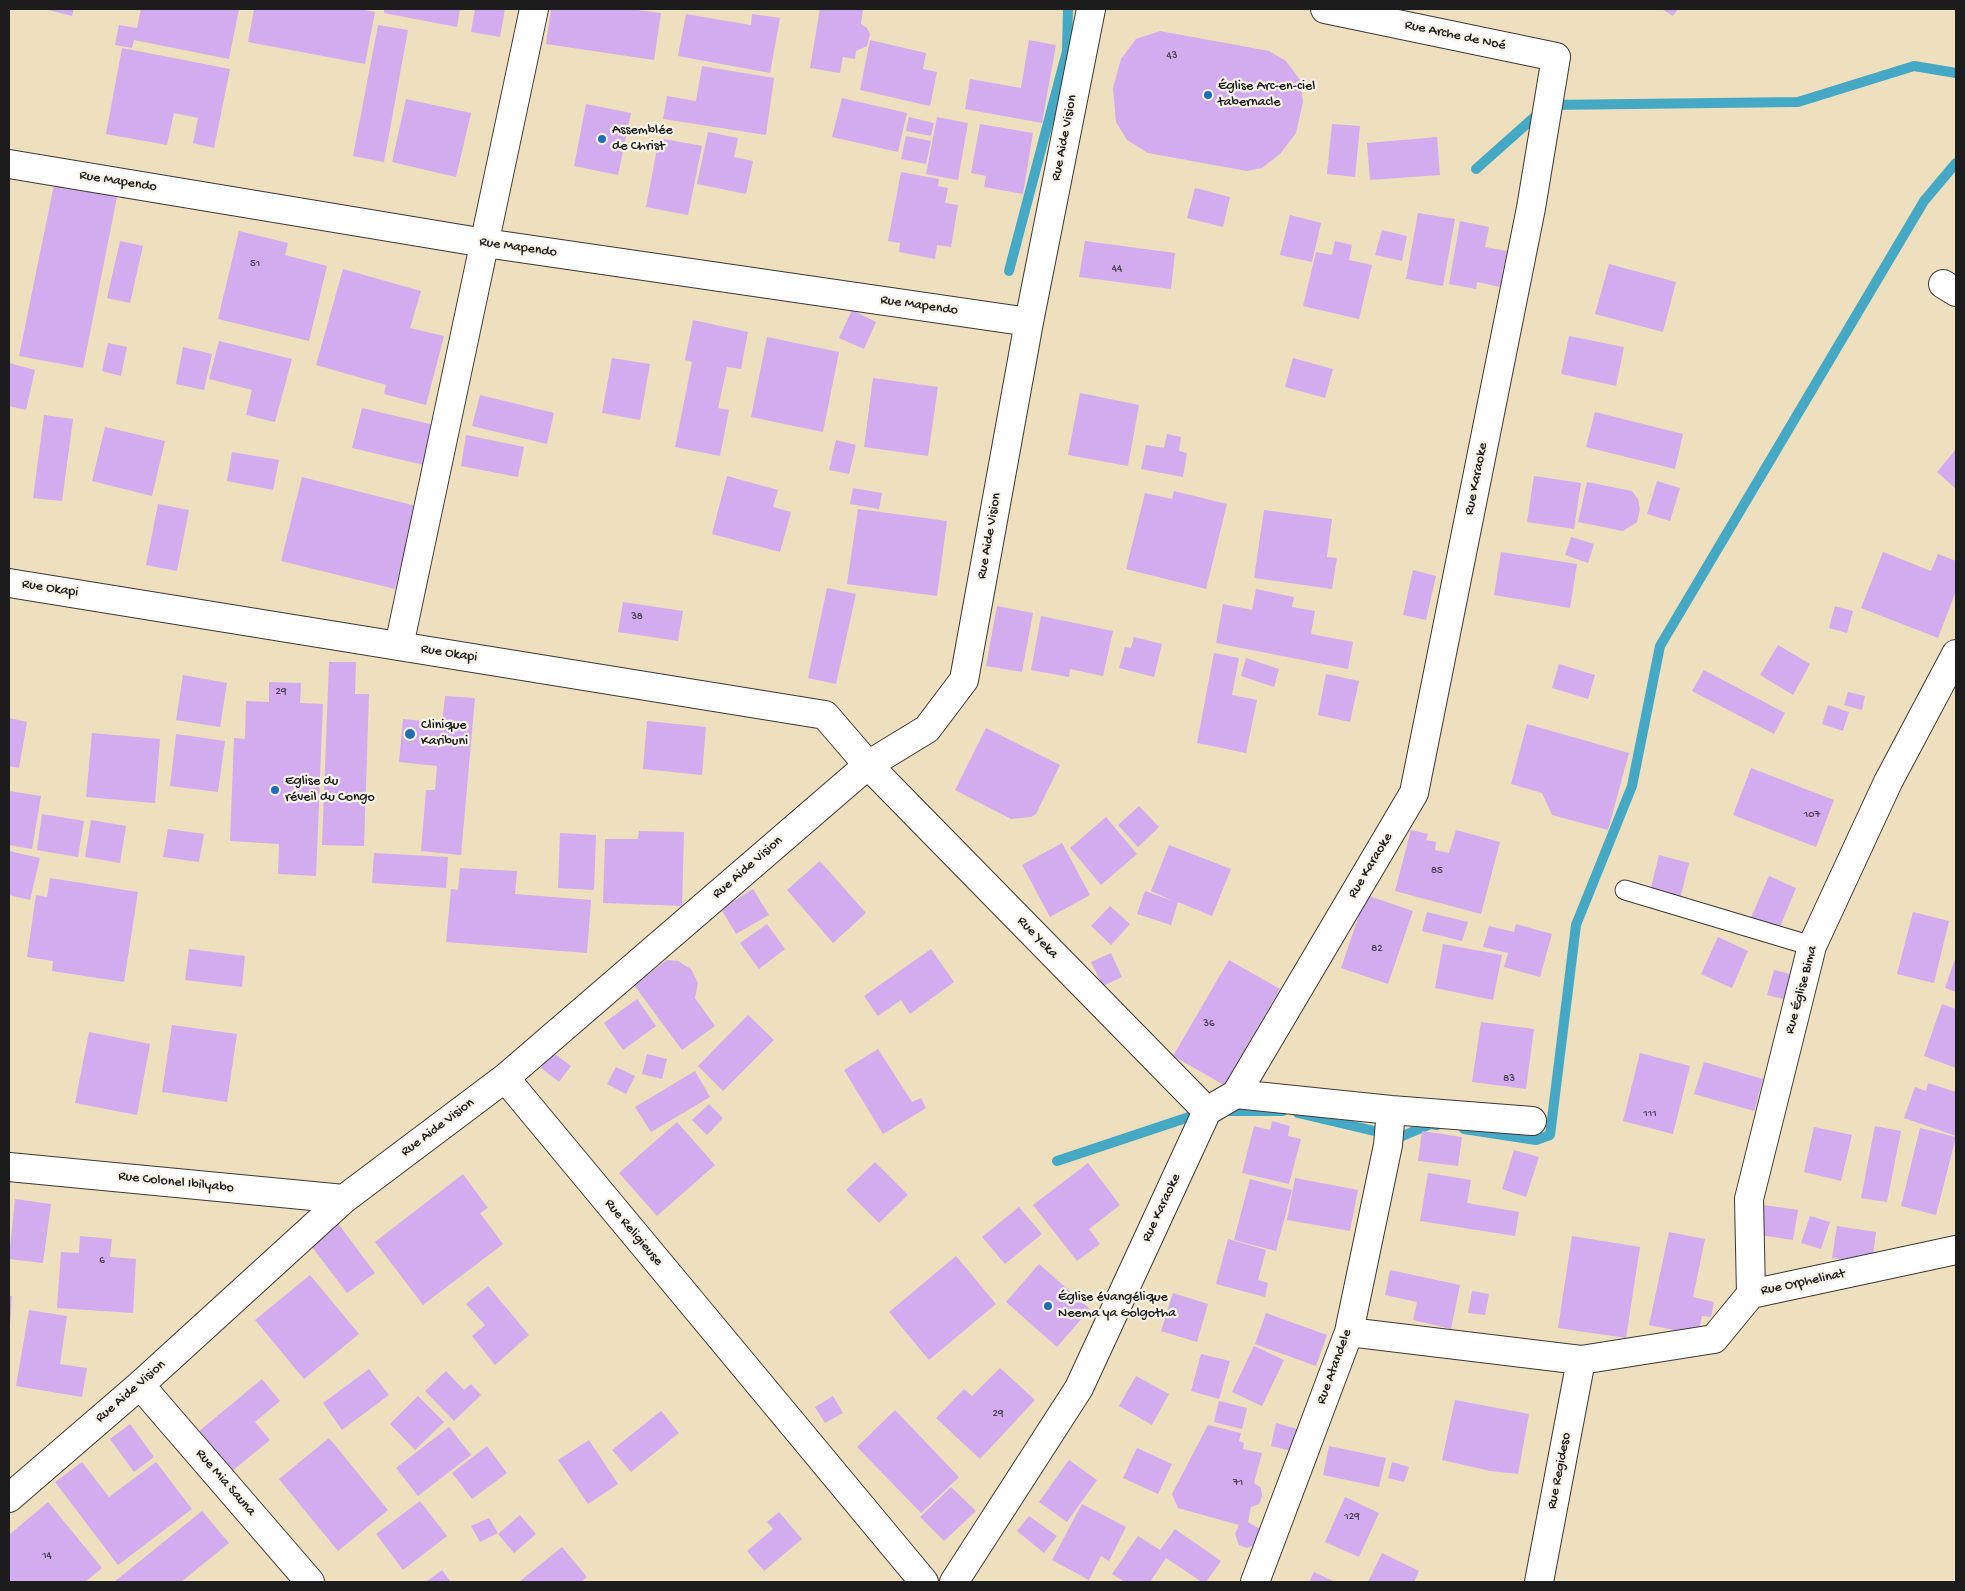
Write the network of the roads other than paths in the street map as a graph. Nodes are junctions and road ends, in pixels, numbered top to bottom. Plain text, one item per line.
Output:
1 (534, 9) edge
2 (1091, 9) edge
3 (1325, 9) edge
4 (1556, 57) joint
5 (9, 164) edge
6 (485, 243) junction
7 (1029, 322) junction
8 (9, 583) edge
9 (399, 646) junction
10 (1956, 654) edge
11 (868, 765) junction
12 (1625, 890) dead end
13 (1812, 946) junction
14 (505, 1078) junction
15 (1236, 1094) junction
16 (1206, 1112) junction
17 (1532, 1121) dead end
18 (1390, 1128) junction
19 (9, 1167) edge
20 (344, 1200) junction
21 (1956, 1250) edge
22 (1751, 1294) junction
23 (1349, 1332) junction
24 (1581, 1360) junction
25 (140, 1385) junction
26 (9, 1498) edge
27 (310, 1582) edge
28 (924, 1582) edge
29 (954, 1582) edge
30 (1255, 1582) edge
31 (1539, 1582) edge

1 - 6 street
2 - 7 street, Rue Aide Vision
3 - 4 street, Rue Arche de Noé
4 - 15 street, Rue Karaoke
5 - 6 street, Rue Mapendo
6 - 7 street, Rue Mapendo
6 - 9 street
7 - 11 street, Rue Aide Vision
8 - 9 street, Rue Okapi
9 - 11 street, Rue Okapi
10 - 13 street, Rue Église Bima
11 - 14 street, Rue Aide Vision
11 - 16 street, Rue Yeka
12 - 13 lane
13 - 22 street, Rue Église Bima
14 - 20 street, Rue Aide Vision
14 - 28 street, Rue Religieuse
15 - 16 street, Rue Karaoke
15 - 18 street
16 - 29 street, Rue Karaoke
17 - 18 street
18 - 23 street, Rue Atandele
19 - 20 street, Rue Colonel Ibilyabo
20 - 25 street, Rue Aide Vision
21 - 22 street, Rue Orphelinat
22 - 24 street, Rue Orphelinat
23 - 24 street, Rue Orphelinat
23 - 30 street, Rue Atandele
24 - 31 street, Rue Regideso
25 - 26 street, Rue Aide Vision
25 - 27 street, Rue Mia Sauna

